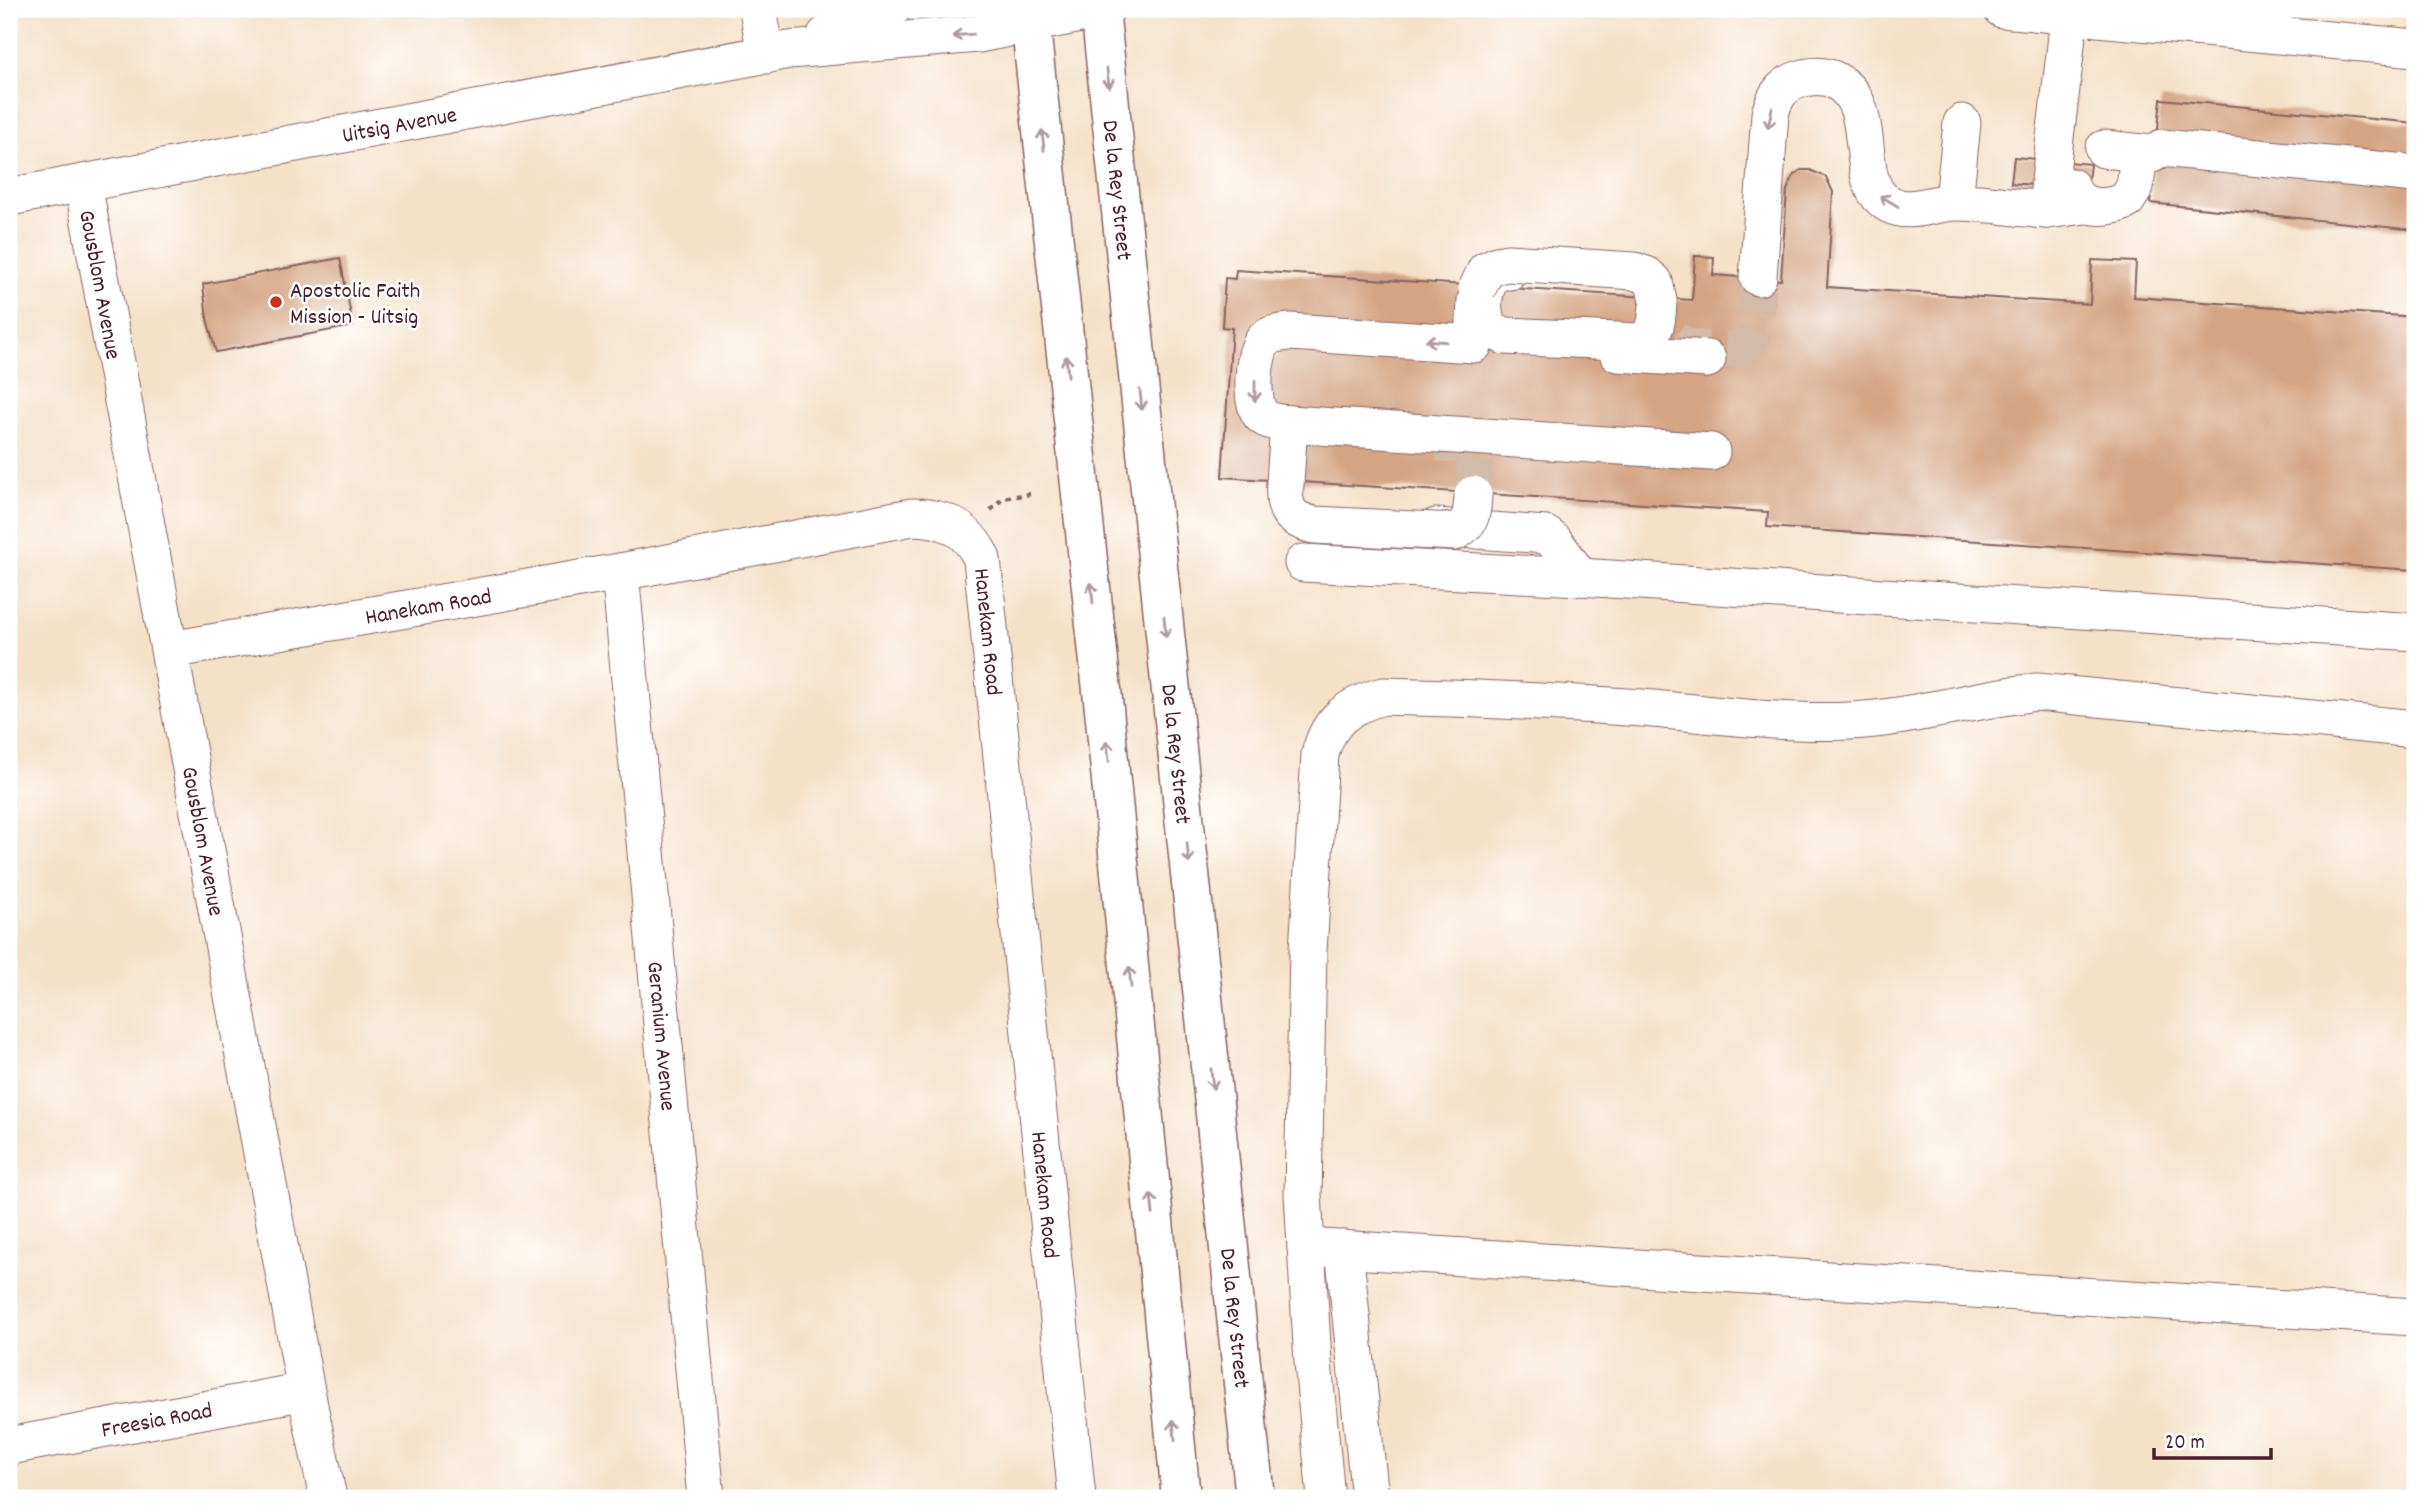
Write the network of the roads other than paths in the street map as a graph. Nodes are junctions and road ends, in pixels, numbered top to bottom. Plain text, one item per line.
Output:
1 (758, 9) edge
2 (892, 9) edge
3 (1102, 9) edge
4 (2003, 9) edge
5 (2069, 15) junction
6 (1030, 17) edge
7 (2415, 48) edge
8 (778, 52) junction
9 (2062, 94) junction
10 (1962, 123) dead end
11 (2104, 149) dead end
12 (2151, 152) junction
13 (2415, 174) edge
14 (83, 184) junction
15 (9, 197) edge
16 (1954, 201) junction
17 (2085, 205) junction
18 (2047, 211) junction
19 (1758, 277) tunnel mouth
20 (1481, 289) junction
21 (1474, 344) junction
22 (1707, 359) tunnel mouth
23 (1289, 424) junction
24 (1712, 452) dead end
25 (1289, 484) junction
26 (1473, 495) tunnel mouth
27 (1303, 563) dead end
28 (620, 572) junction
29 (1580, 578) junction
30 (2415, 632) edge
31 (170, 650) junction
32 (2415, 729) edge
33 (1306, 1247) junction
34 (1344, 1249) junction
35 (2415, 1317) edge
36 (306, 1391) junction
37 (9, 1446) edge
38 (328, 1498) edge
39 (706, 1498) edge
40 (1077, 1498) edge
41 (1181, 1498) edge
42 (1255, 1498) edge
43 (1326, 1498) edge
44 (1370, 1498) edge

1 - 8 street
2 - 8 street, Uitsig Avenue
3 - 6 street, Uitsig Avenue
3 -> 42 main road, De la Rey Street
4 - 5 street
5 - 7 street
5 - 9 street
6 -> 8 street, Uitsig Avenue
41 -> 6 main road
8 - 14 street, Uitsig Avenue
9 - 17 street
9 - 18 street
10 - 16 street
11 - 12 street
12 - 13 street
12 - 17 street
14 - 15 street, Uitsig Avenue
14 - 31 street, Gousblom Avenue
16 - 18 street
16 -> 19 street
17 - 18 street
20 - 20 street, bridge
20 - 21 street
21 - 22 street
21 -> 23 street
23 - 24 street
23 - 25 street
25 - 26 street, bridge
25 - 29 street, bridge
27 - 29 street
28 - 31 street, Hanekam Road
28 - 39 street, Geranium Avenue
28 - 40 street, Hanekam Road
29 - 30 street
31 - 36 street, Gousblom Avenue
32 - 33 street
33 - 34 street
33 - 43 street
34 - 35 street
34 - 44 street
36 - 37 street, Freesia Road
36 - 38 street, Gousblom Avenue

